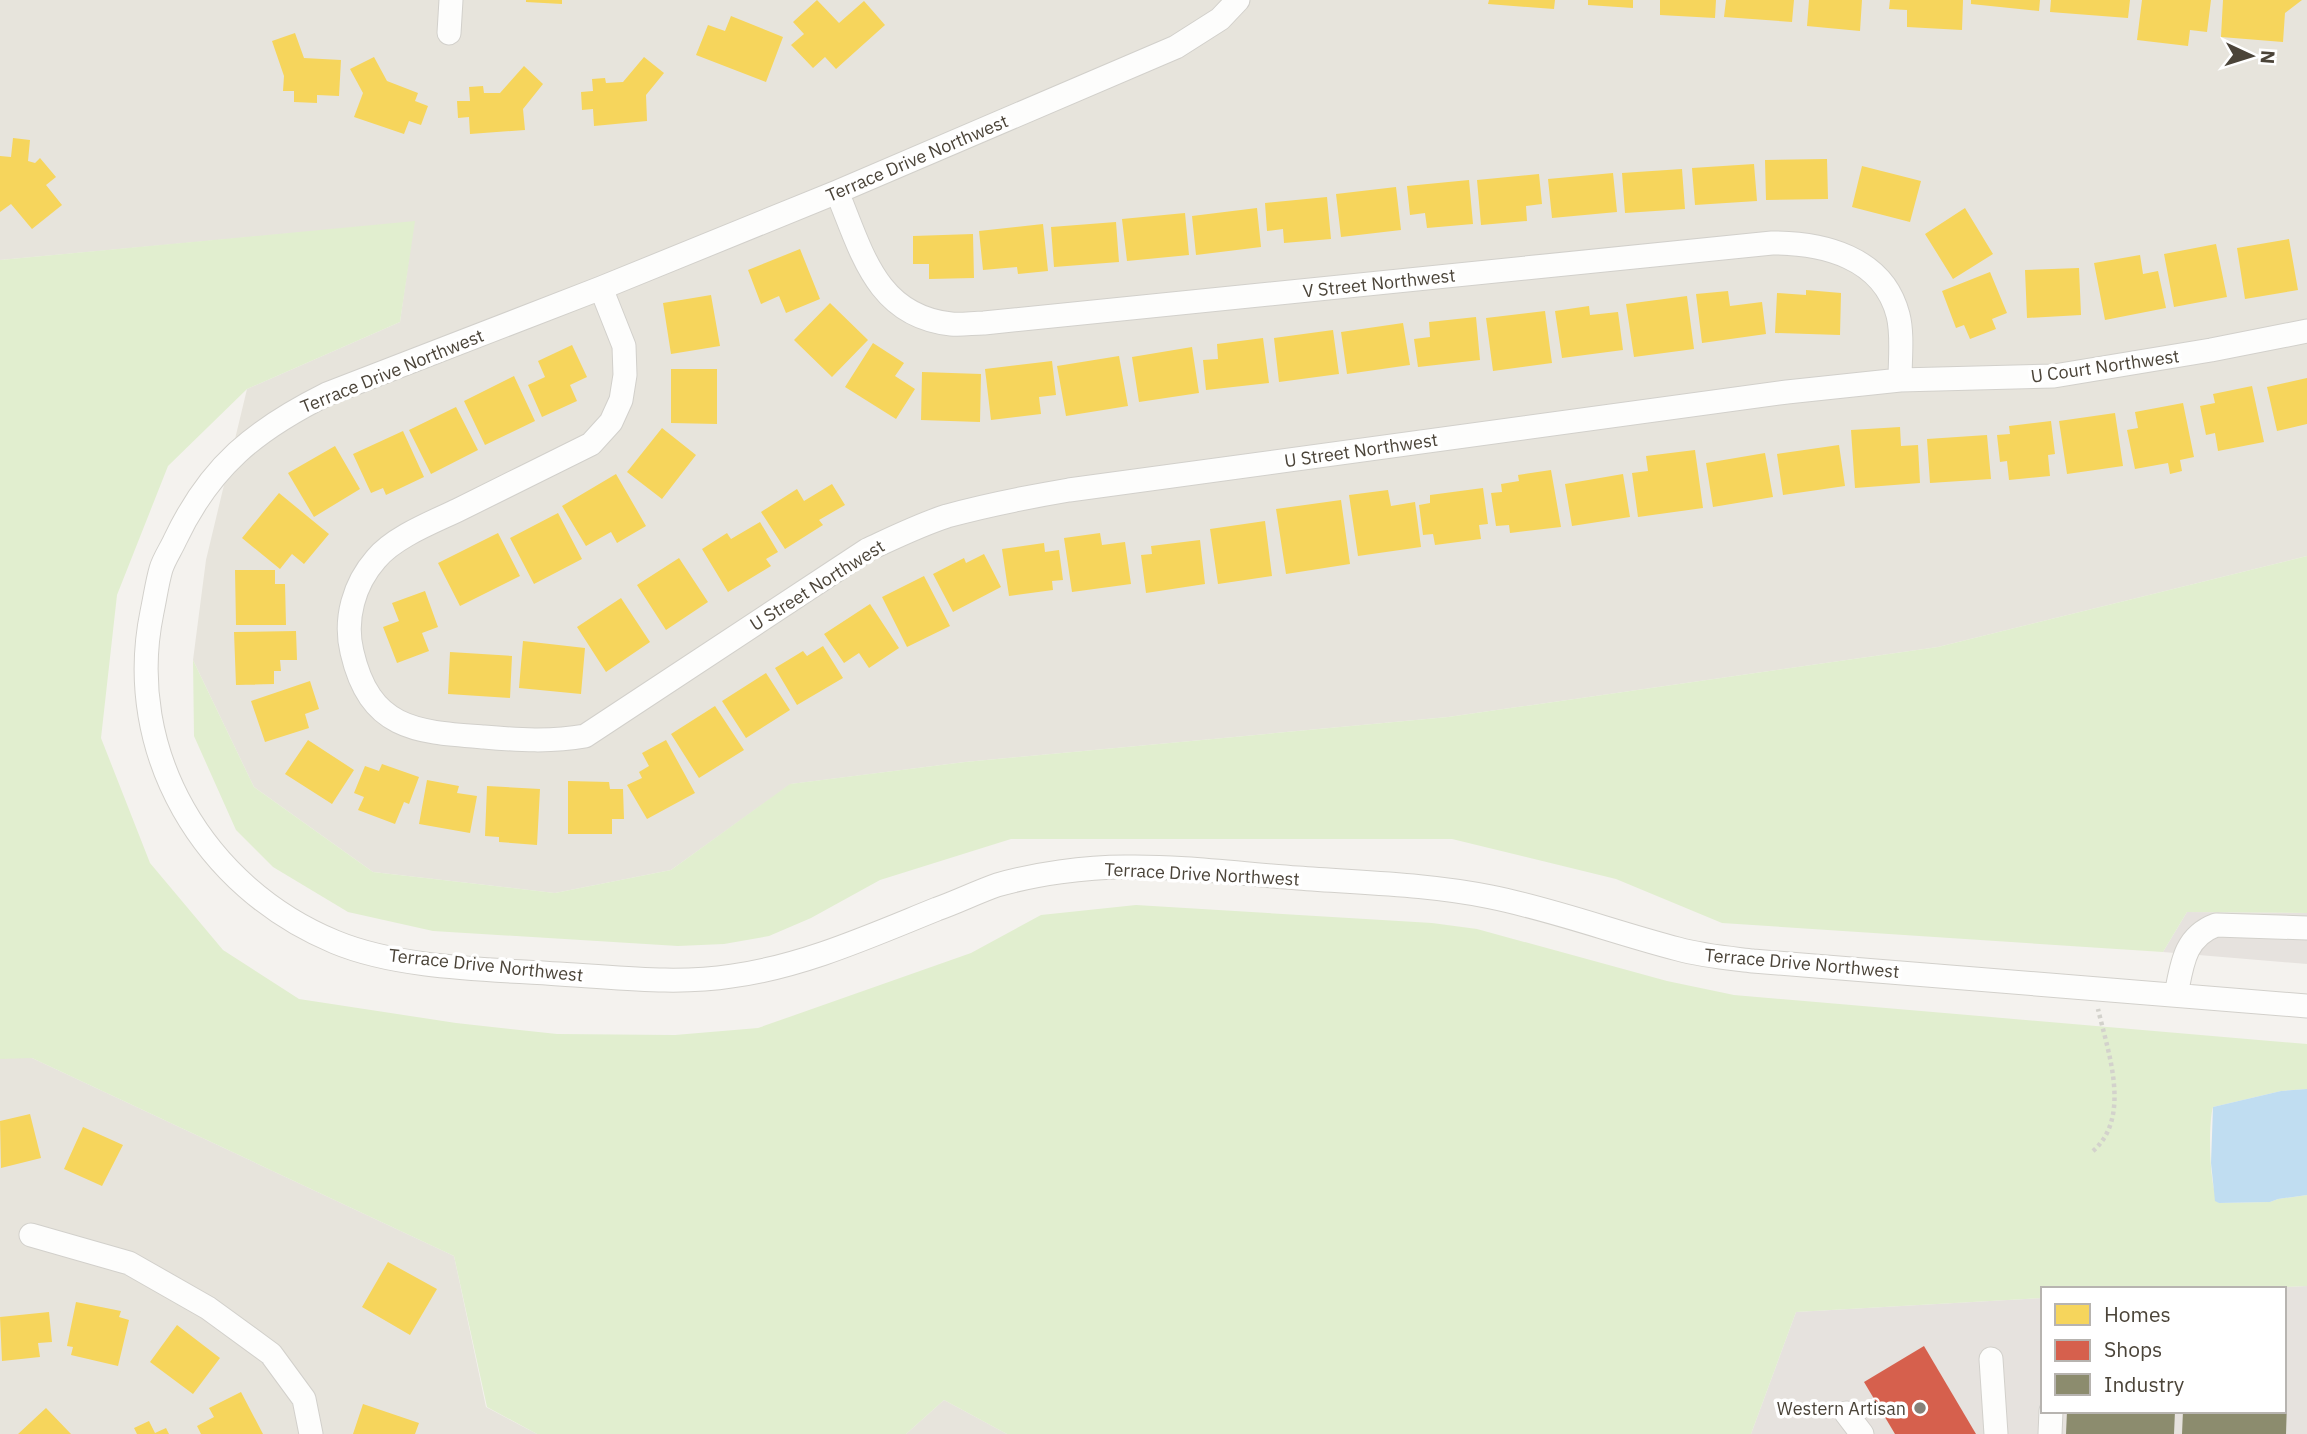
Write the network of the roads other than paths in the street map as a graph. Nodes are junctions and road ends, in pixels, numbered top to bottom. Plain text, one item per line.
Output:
1 (451, 0) edge
2 (1238, 0) edge
3 (449, 33) dead end
4 (837, 192) junction
5 (601, 288) junction
6 (2307, 331) edge
7 (1900, 380) junction
8 (2307, 928) edge
9 (2176, 995) junction
10 (2307, 1006) edge
11 (31, 1234) dead end
12 (1991, 1359) dead end
13 (1846, 1413) dead end
14 (2051, 1413) edge
15 (311, 1434) edge
16 (1861, 1434) edge
17 (1996, 1434) edge
18 (2050, 1434) edge

1 - 3 street
2 - 4 street, Terrace Drive Northwest
4 - 5 street, Terrace Drive Northwest
4 - 7 street, V Street Northwest
5 - 7 street, U Street Northwest
5 - 9 street, Terrace Drive Northwest
6 - 7 street, U Court Northwest
8 - 9 street
9 - 10 street, Terrace Drive Northwest
11 - 15 street
12 - 17 street
13 - 16 street
14 - 18 street

